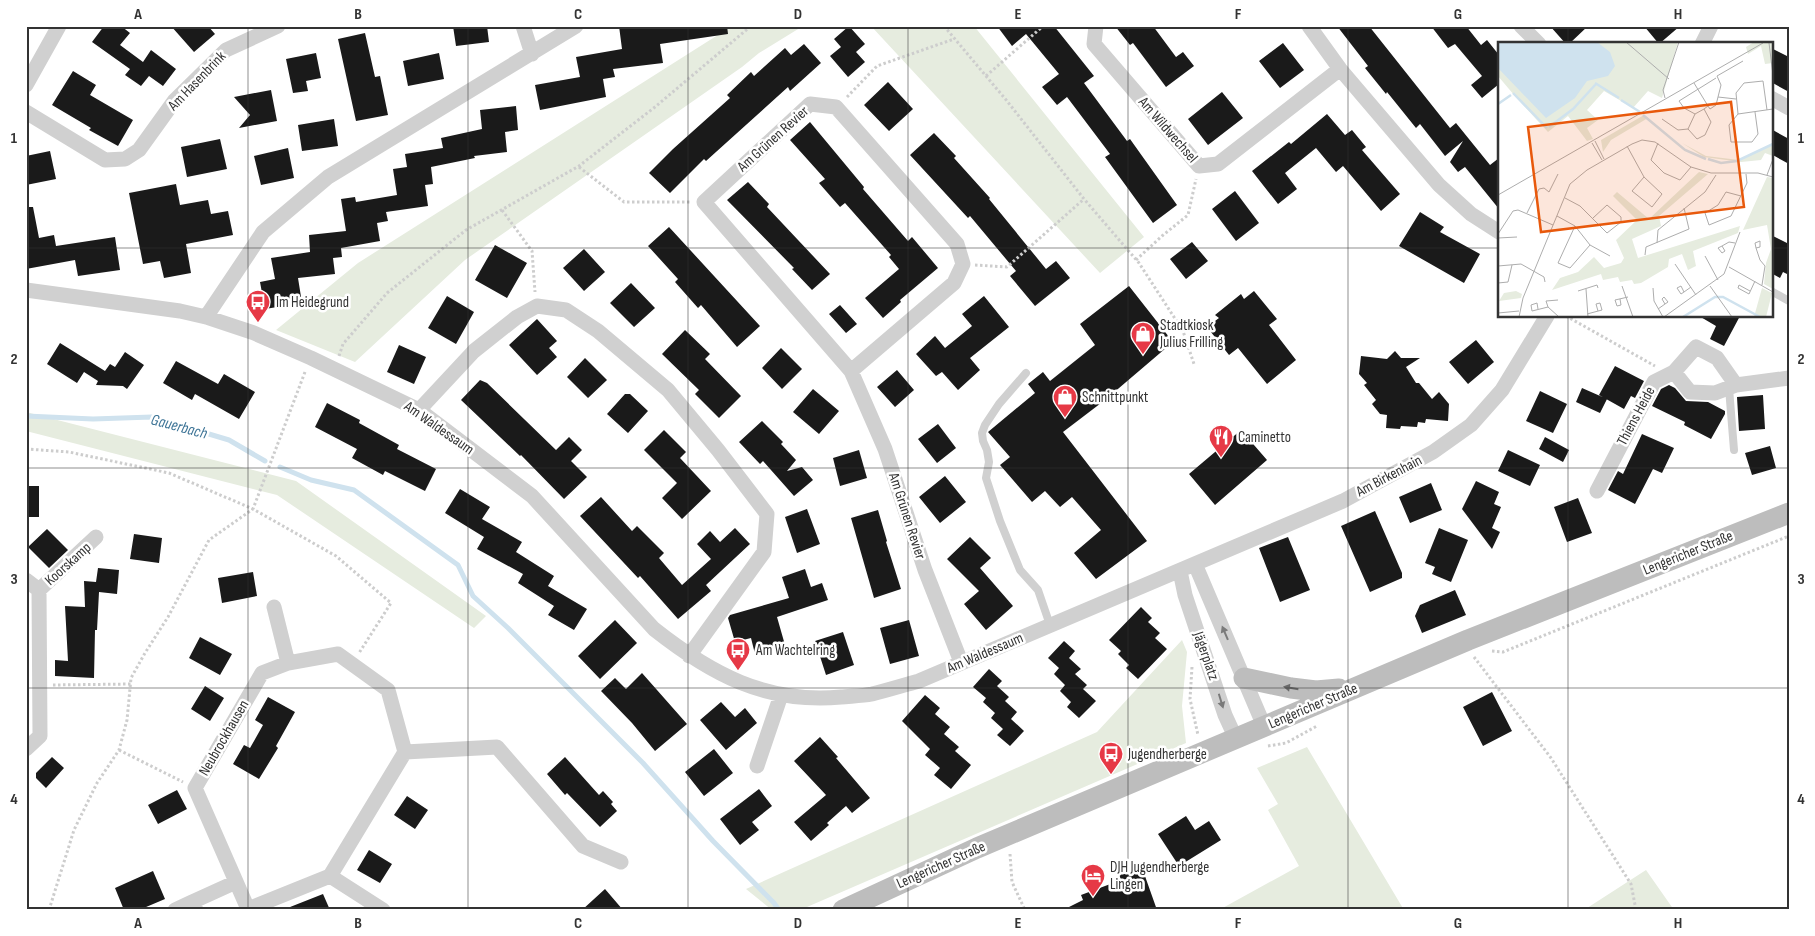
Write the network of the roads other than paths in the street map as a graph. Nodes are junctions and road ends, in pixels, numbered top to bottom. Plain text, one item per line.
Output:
1 (60, 26) edge
2 (278, 26) edge
3 (523, 26) edge
4 (576, 26) edge
5 (1096, 26) edge
6 (1310, 26) edge
7 (1521, 26) edge
8 (1711, 26) edge
9 (1537, 42) edge
10 (1703, 42) edge
11 (532, 54) junction
12 (1340, 69) junction
13 (26, 85) edge
14 (1772, 99) edge
15 (1789, 108) edge
16 (26, 112) edge
17 (1498, 231) edge
18 (26, 290) edge
19 (1772, 292) edge
20 (1789, 301) edge
21 (206, 317) junction
22 (1546, 318) edge
23 (851, 371) junction
24 (1026, 373) dead end
25 (1672, 373) junction
26 (1788, 380) edge
27 (1732, 386) junction
28 (419, 410) junction
29 (1734, 450) dead end
30 (1597, 491) dead end
31 (1789, 513) edge
32 (96, 537) dead end
33 (1195, 564) junction
34 (1180, 571) junction
35 (26, 580) edge
36 (39, 590) junction
37 (274, 607) dead end
38 (1050, 625) junction
39 (689, 656) junction
40 (961, 662) junction
41 (288, 663) junction
42 (1244, 678) junction
43 (1357, 687) junction
44 (781, 695) junction
45 (1264, 726) junction
46 (1236, 739) junction
47 (26, 749) edge
48 (405, 752) junction
49 (756, 766) dead end
50 (621, 862) dead end
51 (330, 876) junction
52 (236, 882) junction
53 (194, 906) edge
54 (247, 909) edge
55 (175, 910) edge
56 (383, 910) edge
57 (842, 910) edge

1 - 13 street
2 - 16 street, Am Hasenbrink
3 - 11 street
4 - 11 street
5 - 12 street, Am Wildwechsel
6 - 12 street
7 - 9 street
8 - 10 street
11 - 21 street
12 - 17 street
14 - 15 street
18 - 21 street, Am Waldessaum
19 - 20 lane
21 - 28 street, Am Waldessaum
22 - 33 street, Am Birkenhain
23 - 23 street, Am Grünen Revier
23 - 40 street, Am Grünen Revier
24 - 38 lane
25 - 27 street
25 - 27 street, Thiens Heide
25 - 30 street, Thiens Heide
26 - 27 street
27 - 29 lane
28 - 39 street, Am Waldessaum
28 - 39 street
31 - 43 main road, Lengericher Straße
32 - 36 street, Koorskamp
33 - 34 street, Am Birkenhain
42 -> 33 street, Jägerplatz
34 - 38 street, Am Waldessaum
34 -> 46 street, Jägerplatz
35 - 36 street, Koorskamp
36 - 47 street, Koorskamp
37 - 41 street
38 - 40 street, Am Waldessaum
39 - 44 street, Am Waldessaum
40 - 44 street, Am Waldessaum
41 - 48 street, Neubrockhausen
41 - 52 street, Neubrockhausen
43 -> 42 main road
42 - 45 street, Jägerplatz
43 - 45 main road, Lengericher Straße
44 - 49 street
45 - 46 main road, Lengericher Straße
46 - 57 main road, Lengericher Straße
48 - 50 street
48 - 51 street
51 - 54 street, Neubrockhausen
51 - 56 street
52 - 53 street
52 - 54 street, Neubrockhausen
53 - 55 street

